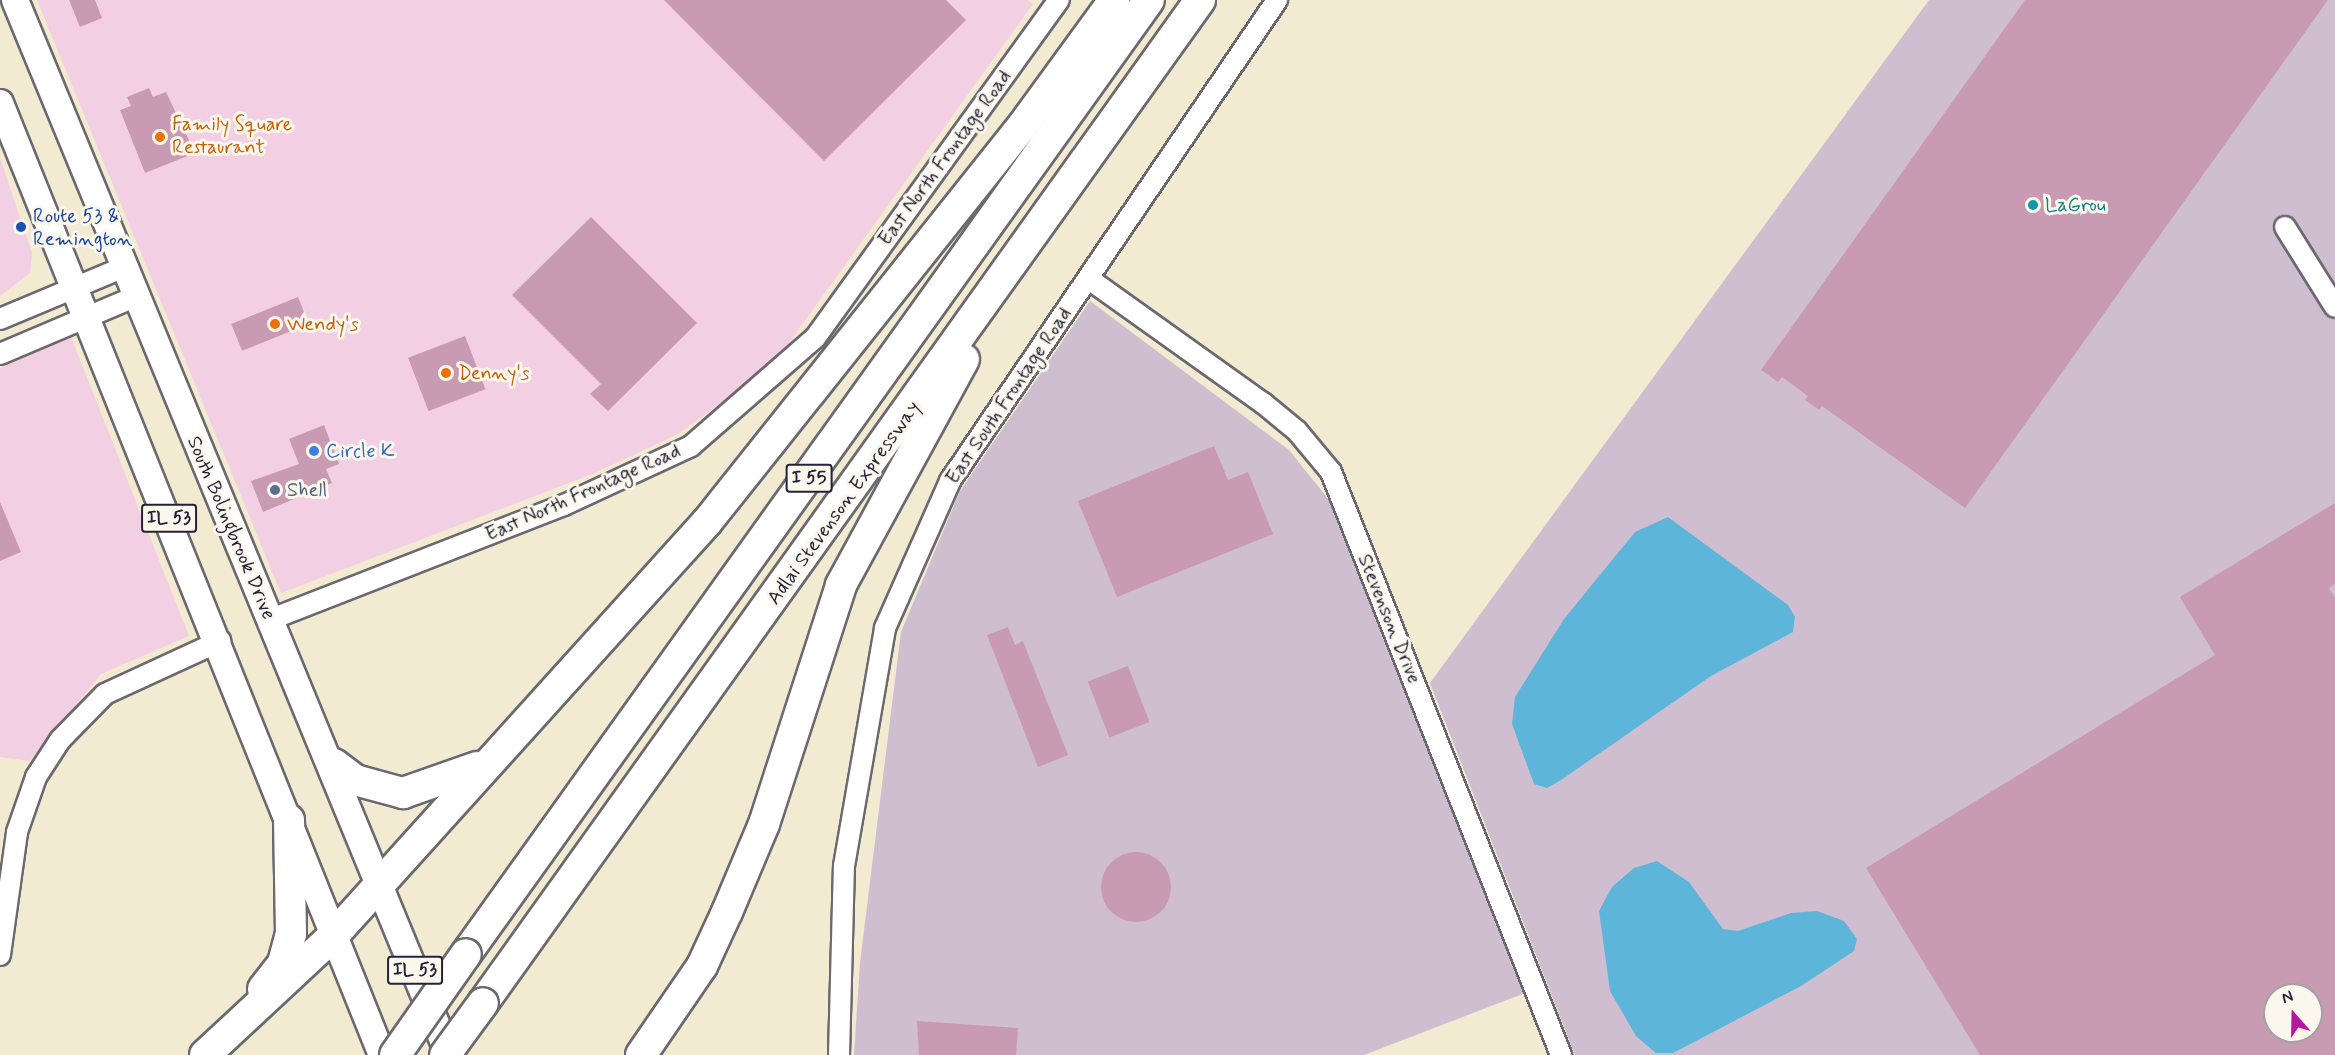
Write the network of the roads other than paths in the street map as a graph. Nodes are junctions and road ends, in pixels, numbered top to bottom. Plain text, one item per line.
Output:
1 (15, 0) edge
2 (1059, 0) edge
3 (1114, 0) edge
4 (1149, 0) edge
5 (1200, 0) edge
6 (1277, 0) edge
7 (0, 102) edge
8 (2285, 227) dead end
9 (123, 268) junction
10 (1089, 279) junction
11 (73, 288) junction
12 (994, 294) junction
13 (134, 297) junction
14 (2335, 307) edge
15 (85, 318) junction
16 (0, 319) edge
17 (0, 354) edge
18 (269, 620) junction
19 (220, 641) junction
20 (488, 762) junction
21 (334, 764) junction
22 (289, 820) junction
23 (380, 884) junction
24 (333, 936) junction
25 (0, 955) edge
26 (242, 1017) junction
27 (205, 1055) edge
28 (382, 1055) edge
29 (395, 1055) edge
30 (447, 1055) edge
31 (641, 1055) edge
32 (839, 1055) edge
33 (1561, 1055) edge

1 - 9 main road, South Bolingbrook Drive / IL 53
2 - 18 street, East North Frontage Road
3 - 20 highway
4 - 29 highway, I 55, bridge
5 - 12 highway, Adlai Stevenson Expressway / I 55
6 - 10 street, East South Frontage Road
7 - 11 main road, IL 53
8 - 14 street
9 - 11 street
9 - 13 main road, South Bolingbrook Drive / IL 53
10 - 32 street, East South Frontage Road
10 - 33 street, Stevenson Drive
11 - 15 main road, IL 53
11 - 16 street
12 - 30 highway, Adlai Stevenson Expressway / I 55, bridge
12 - 31 highway
13 - 15 street
13 - 18 main road, South Bolingbrook Drive / IL 53
15 - 17 street
15 - 19 main road, IL 53
18 - 21 main road, South Bolingbrook Drive / IL 53
19 - 22 main road, IL 53
19 - 25 street
20 - 21 highway
20 - 23 highway
21 - 23 main road, South Bolingbrook Drive / IL 53
22 - 24 main road, IL 53
22 - 26 highway
23 - 24 highway
23 - 30 main road, South Bolingbrook Drive / IL 53
24 - 26 highway
24 - 28 main road, IL 53
26 - 27 highway

